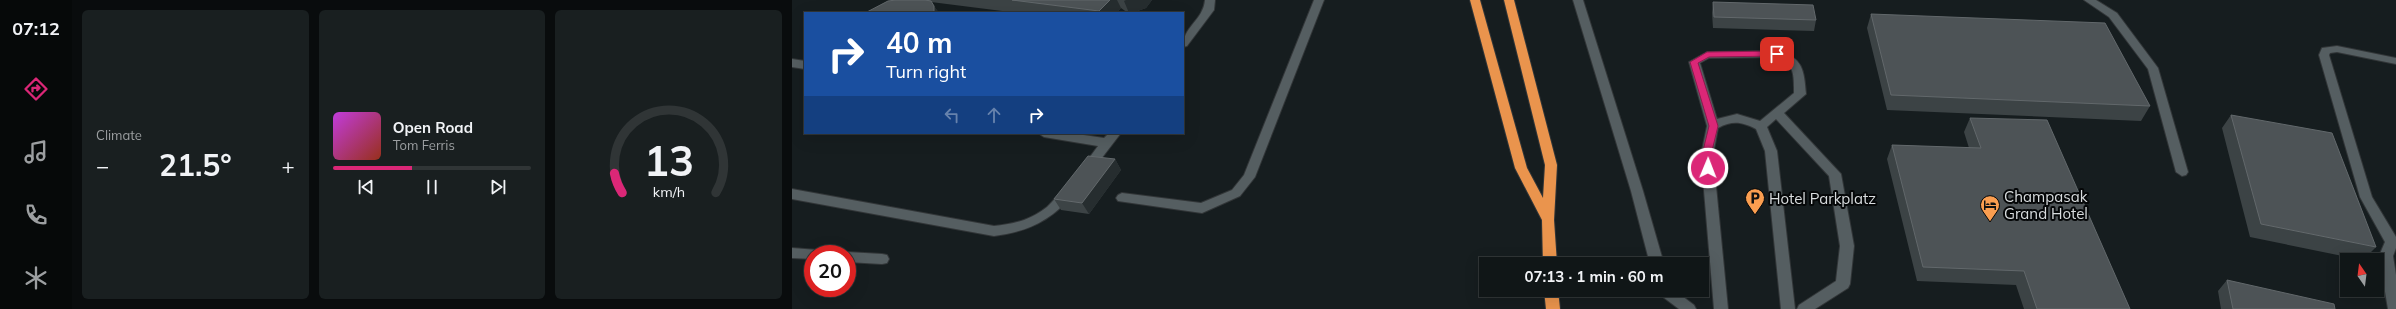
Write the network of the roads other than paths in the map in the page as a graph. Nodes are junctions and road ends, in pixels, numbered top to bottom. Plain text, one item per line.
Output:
1 (1210, 0) edge
2 (1319, 0) edge
3 (1475, 0) edge
4 (1509, 0) edge
5 (1578, 0) edge
6 (2089, 0) edge
7 (1184, 43) edge
8 (2396, 61) edge
9 (792, 63) edge
10 (804, 65) edge
11 (1777, 113) junction
12 (1713, 126) junction
13 (1761, 126) junction
14 (1050, 134) edge
15 (1114, 134) edge
16 (1107, 143) junction
17 (2182, 172) dead end
18 (792, 194) edge
19 (1122, 198) dead end
20 (1548, 220) junction
21 (2394, 242) edge
22 (792, 253) edge
23 (804, 254) edge
24 (856, 257) edge
25 (1550, 257) edge
26 (1655, 257) edge
27 (882, 259) dead end
28 (1552, 297) edge
29 (1673, 297) edge
30 (1553, 309) edge
31 (1689, 309) edge
32 (1721, 309) edge
33 (1788, 309) edge
34 (1804, 309) edge
35 (2395, 309) edge

1 - 7 lane
2 - 19 lane
3 - 20 highway
4 - 20 highway
5 - 26 lane
6 - 17 lane
8 - 21 lane
9 - 10 lane
11 - 12 lane
11 - 13 lane
11 - 34 lane
12 - 13 lane
12 - 32 lane
13 - 33 lane
14 - 16 lane
15 - 16 lane
16 - 18 lane
20 - 25 highway
21 - 35 lane
22 - 23 lane
24 - 27 lane
28 - 30 highway
29 - 31 lane

